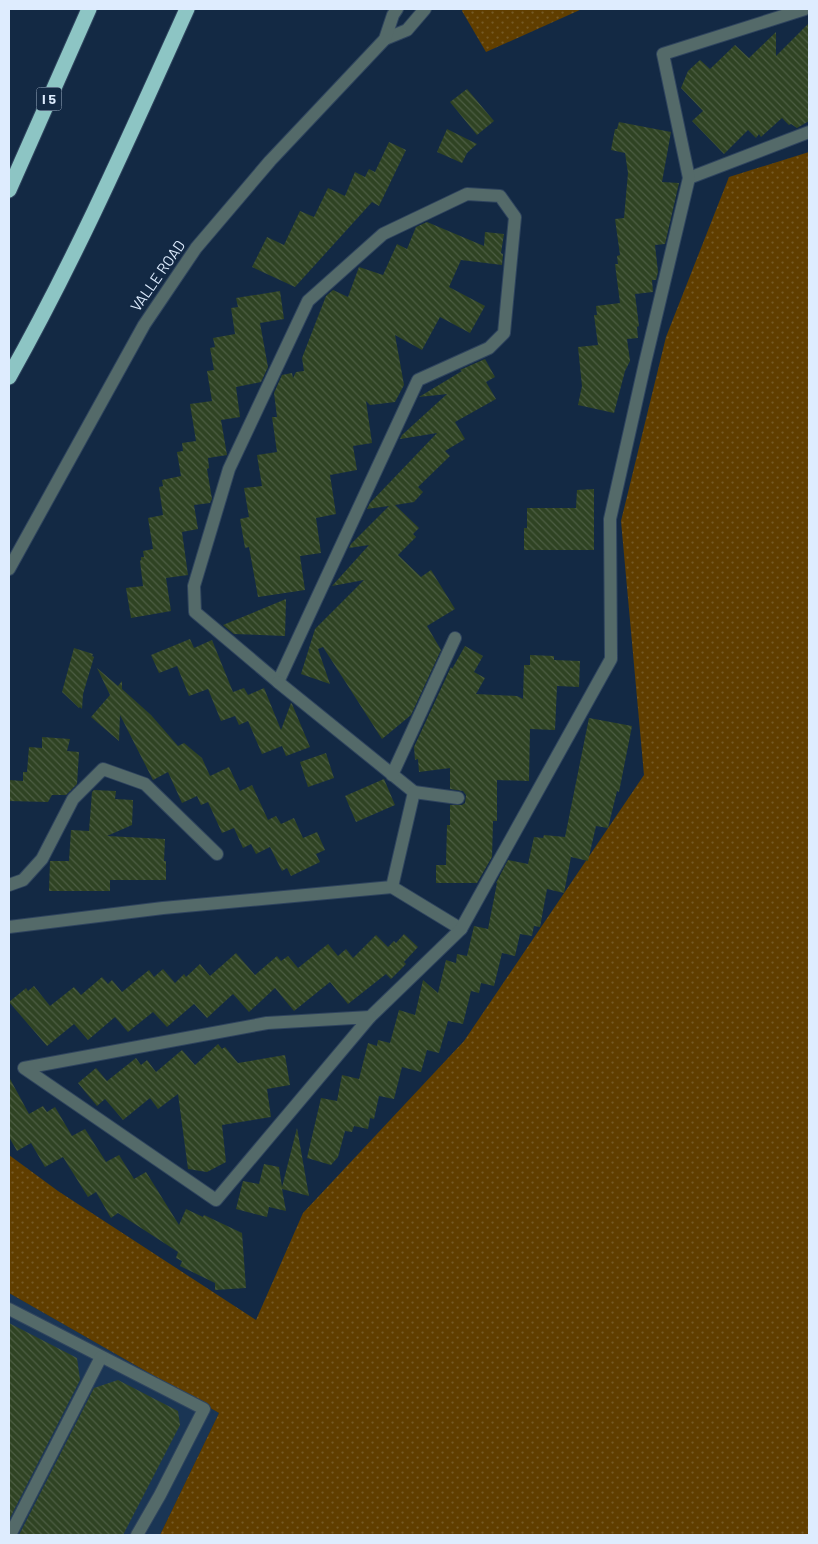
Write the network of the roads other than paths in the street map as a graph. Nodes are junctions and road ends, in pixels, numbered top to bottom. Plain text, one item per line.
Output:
1 (90, 9) edge
2 (187, 9) edge
3 (398, 9) edge
4 (426, 9) edge
5 (805, 9) edge
6 (385, 39) junction
7 (809, 132) edge
8 (689, 178) junction
9 (9, 190) edge
10 (9, 377) edge
11 (9, 569) edge
12 (455, 638) dead end
13 (278, 682) junction
14 (392, 775) junction
15 (414, 792) junction
16 (458, 798) dead end
17 (217, 854) dead end
18 (9, 886) edge
19 (392, 887) junction
20 (9, 927) edge
21 (461, 929) junction
22 (370, 1018) junction
23 (9, 1310) edge
24 (101, 1357) junction
25 (10, 1535) edge
26 (137, 1535) edge

1 - 9 highway, I 5
2 - 10 highway
3 - 6 street, VALLE ROAD
4 - 6 street, VALLE ROAD
5 - 8 street
6 - 11 street, VALLE ROAD
7 - 8 street
8 - 21 street
12 - 14 street
13 - 13 street
13 - 14 street
14 - 15 street
15 - 16 street
15 - 19 street
17 - 18 street
19 - 20 street
19 - 21 street
21 - 22 street
22 - 22 street
23 - 24 street
24 - 25 street
24 - 26 street

